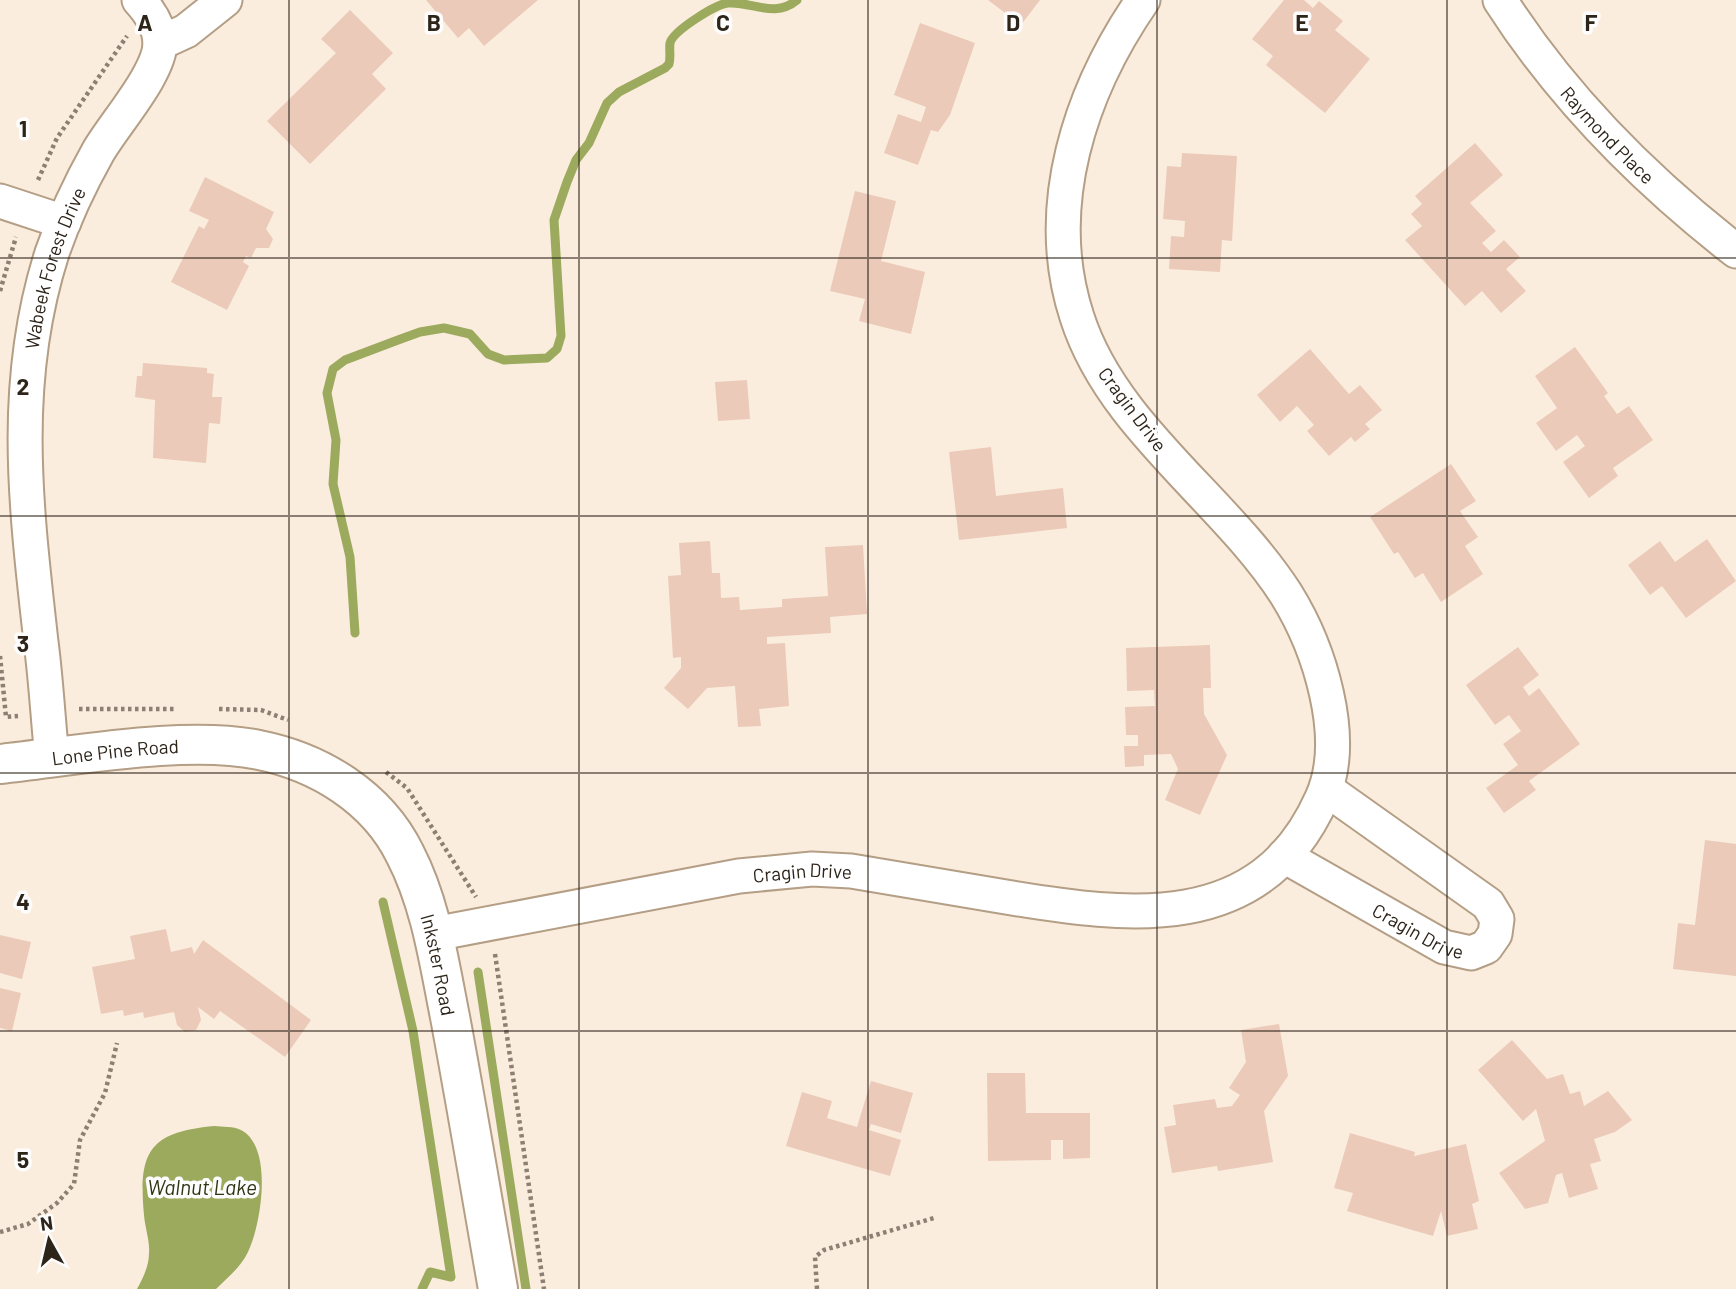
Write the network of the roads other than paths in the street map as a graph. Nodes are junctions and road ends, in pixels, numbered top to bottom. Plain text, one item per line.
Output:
1 (139, 0) edge
2 (225, 0) edge
3 (1143, 0) edge
4 (1500, 0) edge
5 (160, 43) junction
6 (0, 201) edge
7 (64, 222) junction
8 (1736, 251) edge
9 (230, 746) joint
10 (52, 758) junction
11 (0, 764) edge
12 (1326, 789) junction
13 (1284, 856) junction
14 (434, 934) junction
15 (498, 1289) edge

1 - 5 street
2 - 5 street
3 - 12 street, Cragin Drive
4 - 8 street, Raymond Place
5 - 7 street, Wabeek Forest Drive
6 - 7 street
7 - 10 street, Wabeek Forest Drive
9 - 10 street, Lone Pine Road
9 - 14 street, Inkster Road
10 - 11 street, Lone Pine Road
12 - 13 street, Cragin Drive
12 - 13 street, Cragin Drive
13 - 14 street, Cragin Drive
14 - 15 street, Inkster Road

